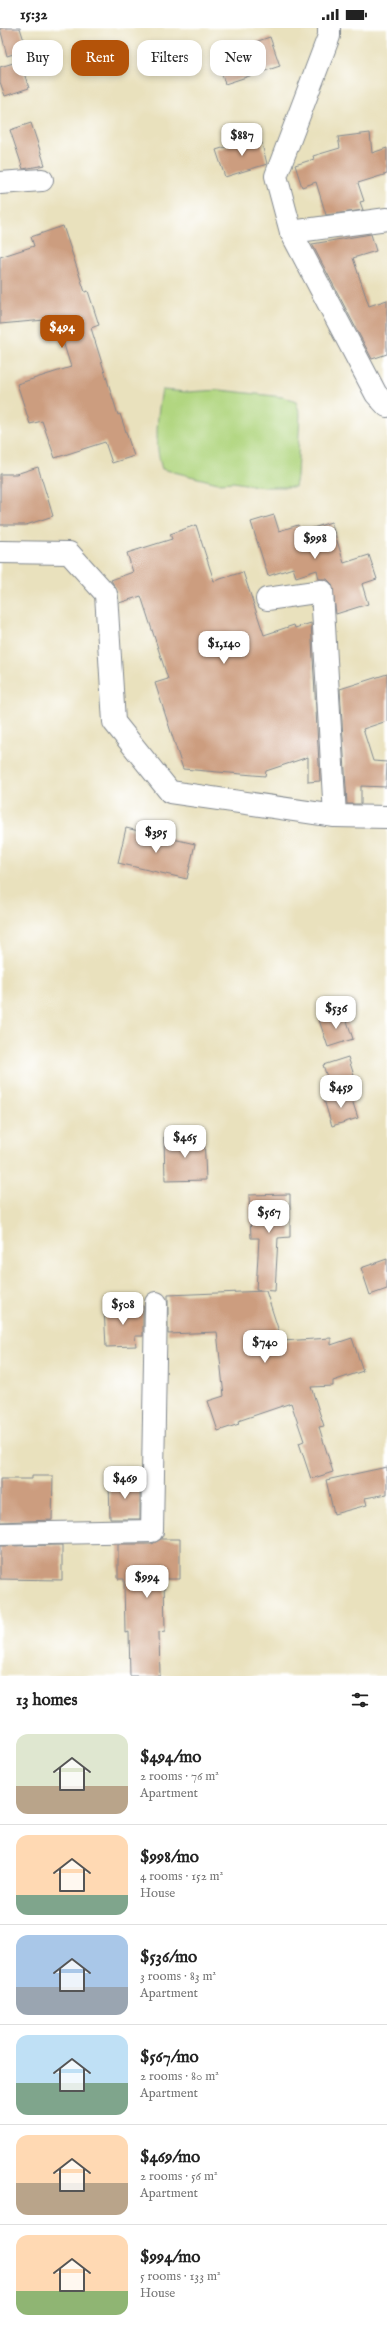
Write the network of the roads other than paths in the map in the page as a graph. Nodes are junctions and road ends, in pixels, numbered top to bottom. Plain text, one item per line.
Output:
1 (330, 28) edge
2 (42, 180) dead end
3 (0, 183) edge
4 (387, 219) edge
5 (291, 232) junction
6 (383, 397) edge
7 (0, 552) edge
8 (267, 599) dead end
9 (335, 816) junction
10 (387, 817) edge
11 (156, 1303) dead end
12 (0, 1534) edge

1 - 5 street
2 - 3 street
4 - 5 street
5 - 6 street
7 - 9 street
8 - 9 street
9 - 10 street
11 - 12 street

